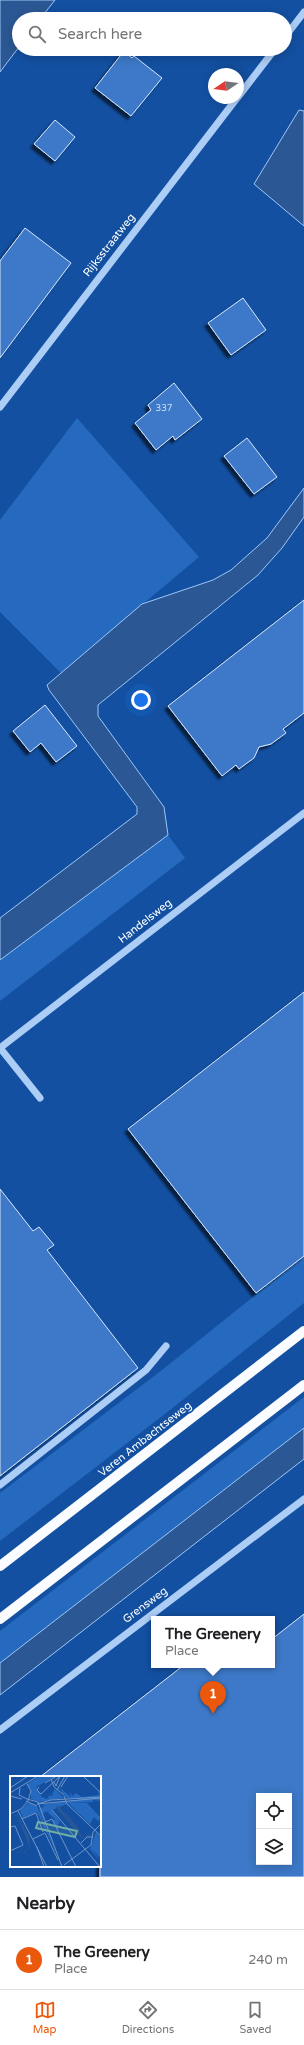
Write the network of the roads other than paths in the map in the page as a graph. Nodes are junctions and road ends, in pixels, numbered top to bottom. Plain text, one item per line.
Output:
1 (304, 12) edge
2 (292, 28) edge
3 (270, 56) edge
4 (244, 90) edge
5 (233, 104) edge
6 (0, 407) edge
7 (304, 813) edge
8 (0, 1048) edge
9 (40, 1098) dead end
10 (304, 1331) edge
11 (166, 1346) dead end
12 (304, 1385) edge
13 (0, 1485) edge
14 (304, 1499) edge
15 (0, 1566) edge
16 (0, 1619) edge
17 (0, 1730) edge

1 - 2 street
3 - 4 street, Rijksstraatweg
5 - 6 street, Rijksstraatweg
7 - 8 street, Handelsweg
8 - 9 street
10 - 15 main road, Veren Ambachtseweg
11 - 13 street
12 - 16 main road
14 - 17 street, Grensweg

